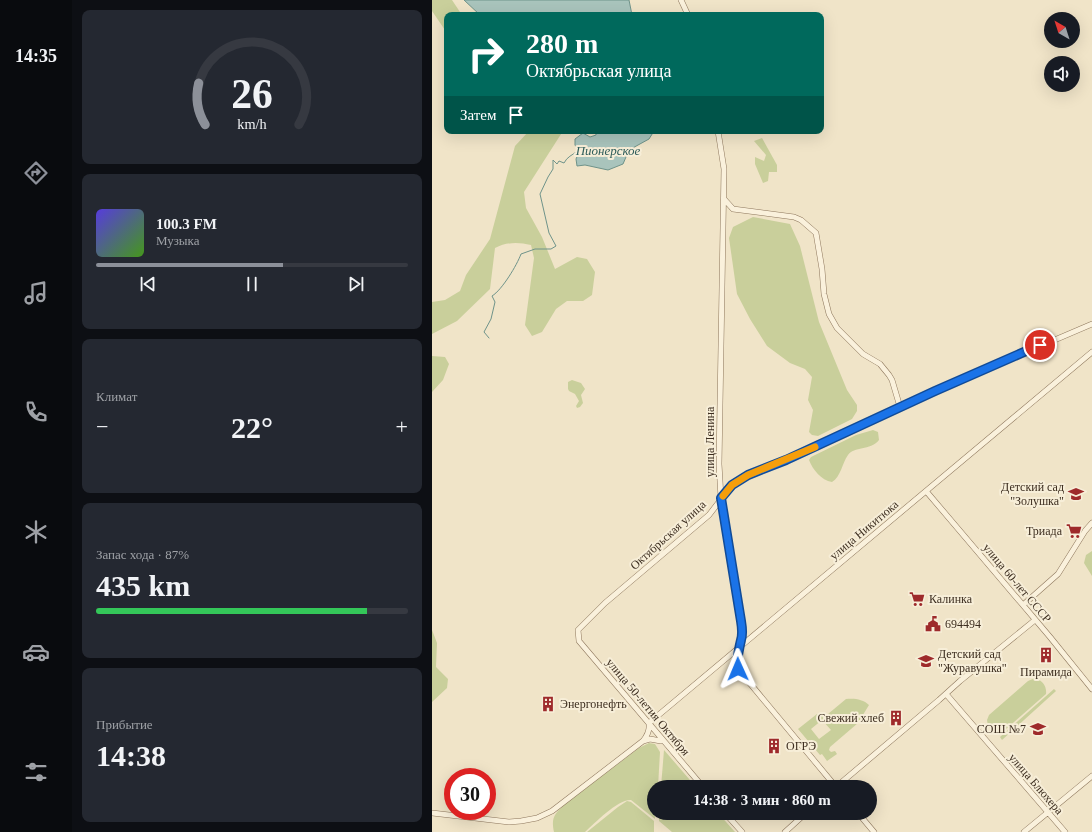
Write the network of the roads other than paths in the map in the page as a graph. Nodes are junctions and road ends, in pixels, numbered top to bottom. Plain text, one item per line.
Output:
1 (681, 0) edge
2 (687, 12) edge
3 (718, 134) edge
4 (724, 198) junction
5 (733, 209) junction
6 (723, 215) junction
7 (1092, 324) edge
8 (1092, 352) edge
9 (900, 407) junction
10 (926, 491) junction
11 (721, 498) junction
12 (1092, 524) edge
13 (1023, 605) junction
14 (1035, 620) junction
15 (578, 641) joint
16 (738, 649) junction
17 (1092, 689) edge
18 (946, 694) junction
19 (648, 723) junction
20 (643, 741) junction
21 (662, 741) junction
22 (1092, 776) edge
23 (696, 780) edge
24 (830, 780) edge
25 (844, 780) edge
26 (1048, 812) junction
27 (432, 813) edge
28 (731, 820) edge
29 (798, 820) edge
30 (864, 820) edge
31 (742, 832) edge
32 (784, 832) edge
33 (874, 832) edge
34 (1024, 832) edge
35 (1065, 832) edge

1 - 2 street
3 - 4 street, улица Ленина
4 - 5 street
4 - 6 street, улица Ленина
5 - 6 street
5 - 9 street
6 - 11 street, улица Ленина
7 - 9 street, Октябрьская улица
8 - 10 street, улица Никитюка
9 - 11 street, Октябрьская улица
10 - 13 street, улица 60-лет СССР
10 - 16 street, улица Никитюка
11 - 15 street, Октябрьская улица
11 - 16 street, улица Ленина
12 - 13 street
13 - 14 street, улица 60-лет СССР
14 - 17 street, улица 60-лет СССР
14 - 18 street
15 - 19 street, улица 50-летия Октября
16 - 19 street, улица Никитюка
16 - 24 street, улица Ленина
18 - 25 street
18 - 26 street, улица Блюхера
19 - 20 street
19 - 21 street, улица 50-летия Октября
20 - 21 street
20 - 27 street
21 - 23 street, улица 50-летия Октября
22 - 26 street
26 - 34 street
26 - 35 street, улица Блюхера
28 - 31 street
29 - 32 street
30 - 33 street

